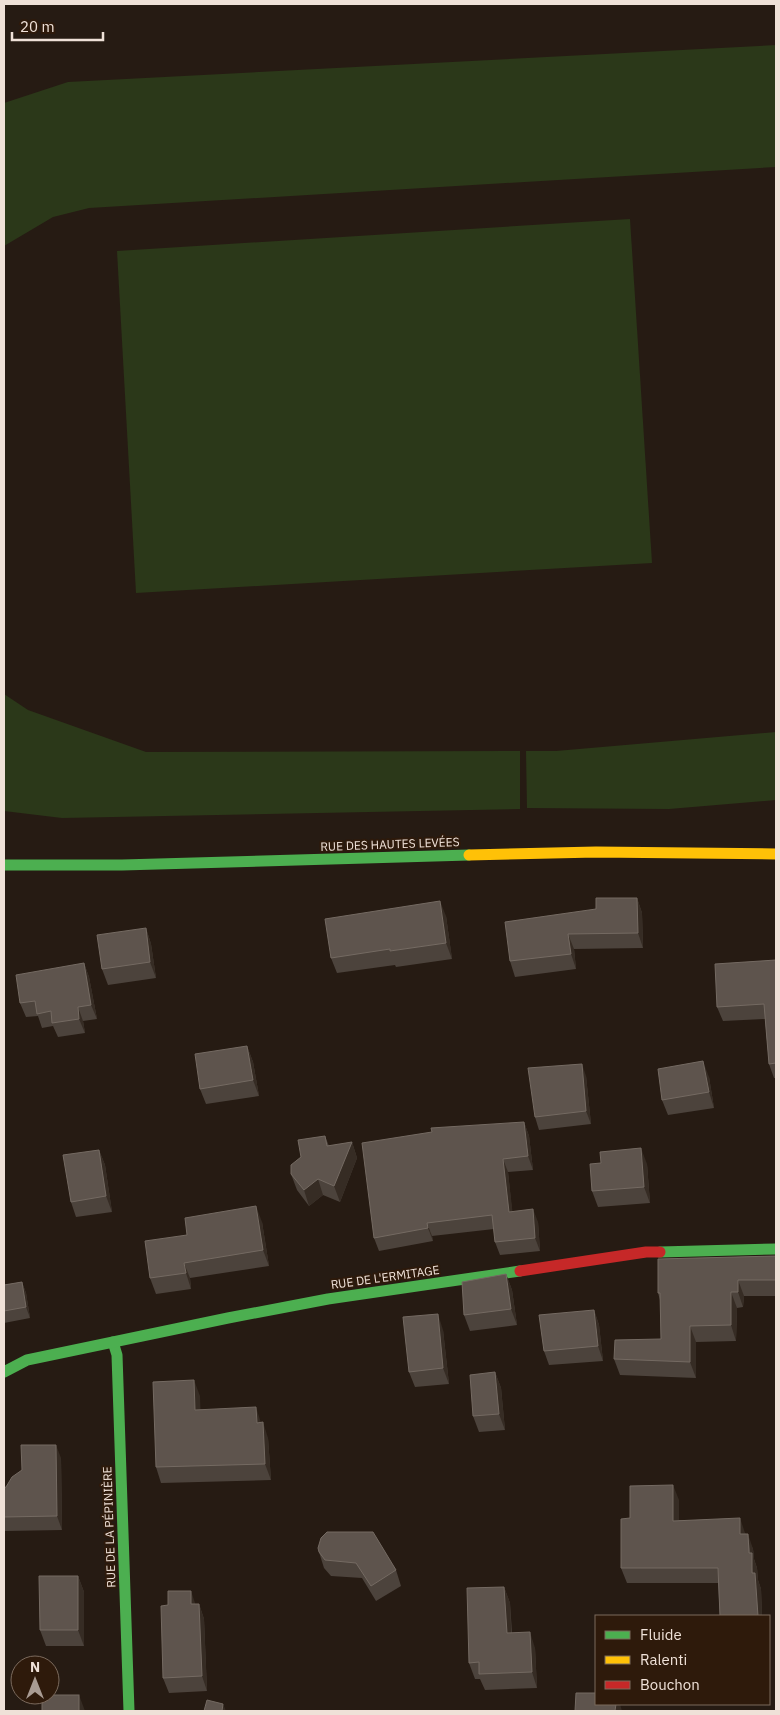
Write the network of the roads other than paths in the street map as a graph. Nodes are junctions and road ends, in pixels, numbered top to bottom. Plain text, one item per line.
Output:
1 (776, 854) edge
2 (4, 866) edge
3 (776, 1249) edge
4 (113, 1342) junction
5 (4, 1372) edge
6 (129, 1711) edge

1 - 2 street, RUE DES HAUTES LEVÉES
3 - 4 street, RUE DE L'ERMITAGE
4 - 5 street, RUE DE L'ERMITAGE
4 - 6 street, RUE DE LA PÉPINIÈRE

